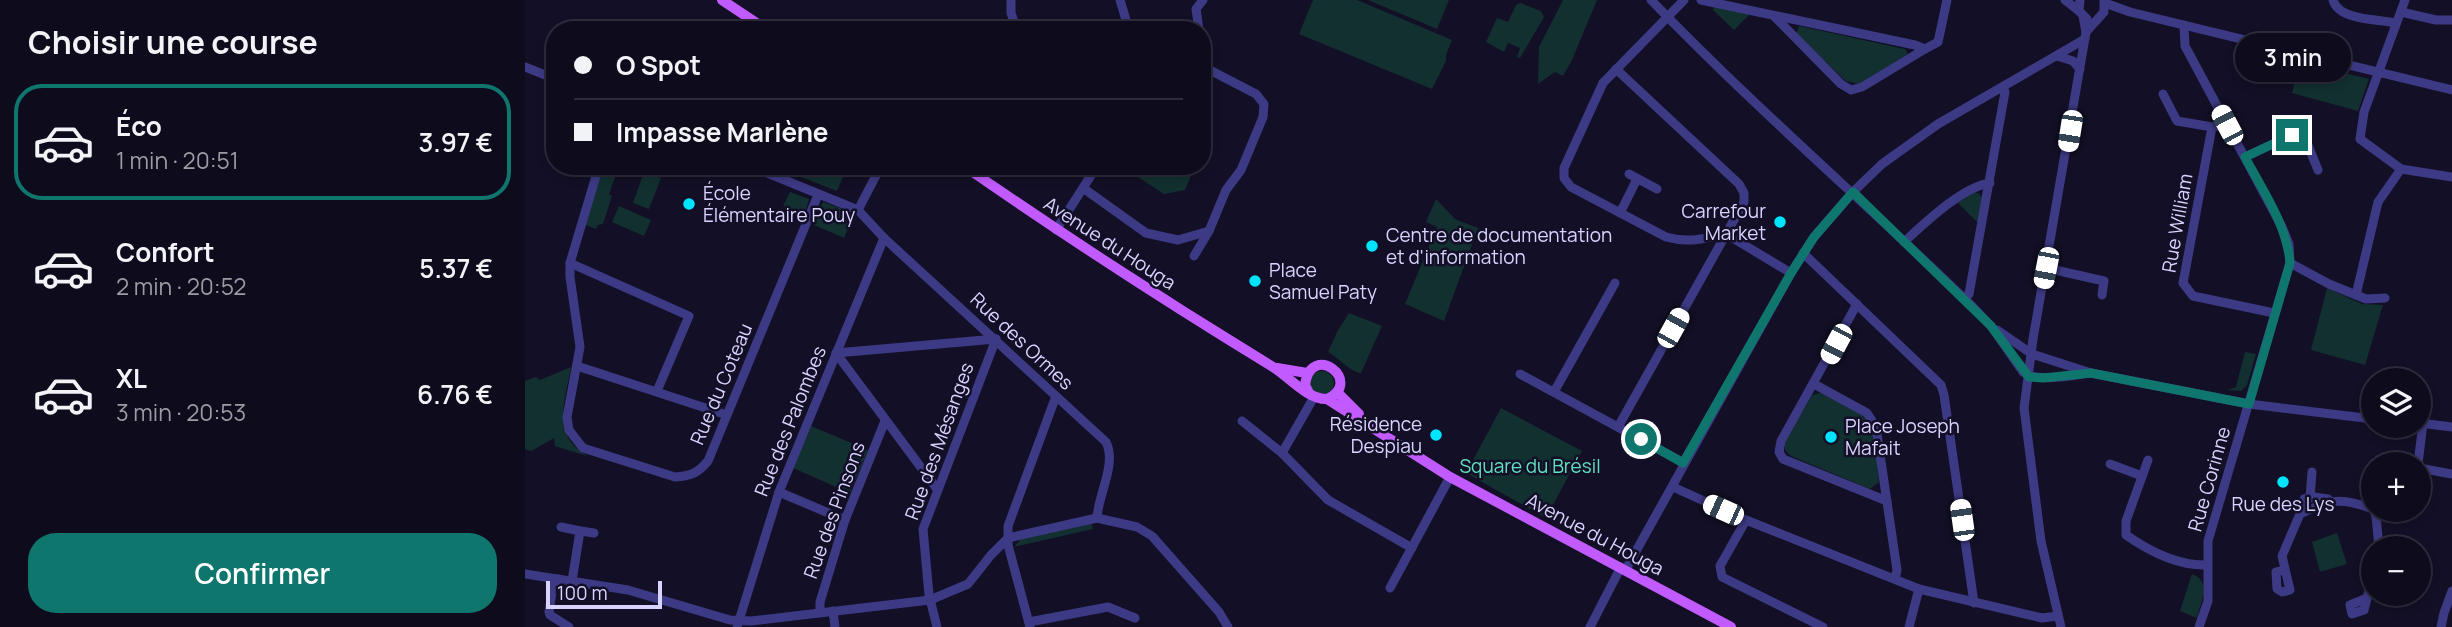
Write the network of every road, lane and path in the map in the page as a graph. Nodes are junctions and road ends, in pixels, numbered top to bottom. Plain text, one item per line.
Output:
1 (722, 0) edge
2 (1011, 0) edge
3 (1120, 0) edge
4 (1203, 0) edge
5 (1651, 0) edge
6 (1684, 0) edge
7 (1701, 0) edge
8 (1947, 0) edge
9 (2065, 0) edge
10 (2080, 0) edge
11 (2333, 0) edge
12 (2405, 0) edge
13 (732, 4) edge
14 (2103, 8) edge
15 (2401, 12) junction
16 (2081, 13) junction
17 (1666, 15) junction
18 (1772, 15) junction
19 (2452, 20) edge
20 (755, 21) edge
21 (1014, 21) edge
22 (1126, 21) edge
23 (1198, 21) edge
24 (2396, 23) junction
25 (2185, 26) junction
26 (2086, 35) junction
27 (1925, 49) junction
28 (2057, 56) junction
29 (525, 67) edge
30 (1616, 69) junction
31 (2080, 69) junction
32 (1211, 70) edge
33 (2379, 72) junction
34 (546, 75) edge
35 (2003, 87) junction
36 (2452, 90) edge
37 (2163, 94) dead end
38 (2227, 125) junction
39 (2212, 127) junction
40 (2245, 157) junction
41 (2401, 169) junction
42 (2318, 170) dead end
43 (596, 175) edge
44 (771, 175) edge
45 (876, 175) edge
46 (977, 175) edge
47 (1091, 175) edge
48 (2452, 177) edge
49 (1990, 183) junction
50 (1083, 188) junction
51 (1657, 189) dead end
52 (1853, 192) junction
53 (818, 195) junction
54 (858, 210) junction
55 (1620, 213) junction
56 (1056, 230) junction
57 (1209, 231) junction
58 (1726, 234) junction
59 (884, 238) junction
60 (1905, 242) junction
61 (1803, 253) junction
62 (1195, 256) dead end
63 (570, 263) junction
64 (2290, 263) junction
65 (2046, 268) junction
66 (1791, 273) junction
67 (1615, 283) dead end
68 (2102, 295) dead end
69 (2356, 295) junction
70 (2385, 298) dead end
71 (1964, 299) junction
72 (1857, 304) junction
73 (2274, 313) junction
74 (1991, 326) junction
75 (996, 339) junction
76 (836, 353) junction
77 (2012, 356) junction
78 (2031, 358) junction
79 (577, 366) junction
80 (1274, 368) junction
81 (1307, 373) junction
82 (2091, 373) junction
83 (1520, 374) dead end
84 (2029, 377) junction
85 (1814, 384) junction
86 (657, 391) junction
87 (1554, 393) junction
88 (1311, 395) junction
89 (1056, 396) junction
90 (1332, 396) junction
91 (2249, 404) junction
92 (727, 415) junction
93 (2361, 418) edge
94 (885, 421) junction
95 (1242, 421) dead end
96 (2431, 424) edge
97 (1618, 427) junction
98 (2452, 427) edge
99 (1282, 453) junction
100 (2148, 460) dead end
101 (1683, 463) junction
102 (2111, 464) dead end
103 (2431, 469) edge
104 (2312, 472) dead end
105 (2452, 474) edge
106 (2143, 476) junction
107 (1450, 477) junction
108 (1672, 487) junction
109 (937, 489) junction
110 (779, 492) junction
111 (2310, 498) junction
112 (2334, 500) junction
113 (1887, 501) junction
114 (2361, 507) edge
115 (2300, 514) junction
116 (1097, 518) junction
117 (845, 520) junction
118 (1746, 520) junction
119 (561, 527) dead end
120 (580, 531) junction
121 (594, 533) dead end
122 (1008, 538) junction
123 (1412, 548) junction
124 (2207, 565) junction
125 (1623, 568) junction
126 (2284, 570) dead end
127 (525, 574) edge
128 (558, 579) junction
129 (1895, 579) junction
130 (572, 582) junction
131 (1390, 588) dead end
132 (1919, 589) junction
133 (2452, 591) edge
134 (930, 600) junction
135 (1974, 603) junction
136 (833, 611) junction
137 (820, 612) junction
138 (2058, 616) junction
139 (1135, 618) dead end
140 (738, 624) edge
141 (1030, 624) edge
142 (569, 627) edge
143 (835, 627) edge
144 (937, 627) edge
145 (1228, 627) edge
146 (1590, 627) edge
147 (1731, 627) edge
148 (1823, 627) edge
149 (1909, 627) edge
150 (2061, 627) edge
151 (2199, 627) edge
152 (2441, 627) edge

1 - 13 main road
2 - 21 street
3 - 22 street
4 - 23 street
5 - 17 street
6 - 17 street
7 - 18 street
8 - 27 street
9 - 16 street
10 - 16 street
11 - 24 street
12 - 15 street
13 - 20 main road
14 - 16 street
14 - 25 street
14 - 26 street
15 - 19 street
15 - 24 street
16 - 26 street
17 - 30 street
17 - 52 street
18 - 27 street
18 - 27 street
24 - 33 street
25 - 33 street
25 - 38 street
26 - 28 street
26 - 31 street
28 - 31 street
28 - 35 street
29 - 34 street
30 - 55 street
30 - 58 street
31 - 65 street
32 - 57 street
33 - 36 street
33 - 41 street
35 - 49 street
35 - 52 street
37 - 39 street
38 - 39 street
38 - 40 street
39 - 73 street, Rue William
40 - 42 street
40 - 64 street
41 - 48 street
41 - 69 street
43 - 63 street, Rue du Coteau
44 - 53 street
45 - 54 street
46 - 56 main road, Avenue du Houga
47 - 50 street
49 - 60 street
49 - 71 street
50 - 56 street
50 - 57 street
51 - 55 street
52 - 60 street
52 - 61 street
53 - 54 street
53 - 92 street, Rue du Coteau
54 - 59 street, Rue des Ormes
55 - 58 street
56 - 80 main road, Avenue du Houga
57 - 62 street
58 - 66 street
58 - 97 street
59 - 75 street, Rue des Ormes
59 - 76 street, Rue des Palombes
60 - 71 street
61 - 66 street
61 - 72 street
63 - 79 street, Rue du Coteau
63 - 86 street
64 - 69 street
64 - 73 street, Rue Corinne
65 - 68 street
65 - 78 street
66 - 101 street
67 - 87 street
69 - 70 street
71 - 74 street
72 - 85 street
72 - 135 street
73 - 91 street, Rue Corinne
74 - 77 street
74 - 78 street
75 - 76 street
75 - 89 street, Rue des Ormes
75 - 109 street, Rue des Mésanges
76 - 94 street
76 - 110 street, Rue des Palombes
77 - 78 street
77 - 84 street
78 - 82 street
78 - 84 street
79 - 86 street
79 - 92 street, Rue du Coteau
80 - 81 main road, Avenue du Houga
80 - 88 main road, Avenue du Houga
81 - 88 main road
81 - 90 main road
82 - 84 street
82 - 91 street
83 - 87 street
84 - 138 street
85 - 113 street
85 - 113 street
86 - 92 street
87 - 97 street
88 - 90 main road
88 - 99 street
89 - 116 street, Rue des Ormes
89 - 122 street
90 - 107 main road, Avenue du Houga
91 - 93 street
91 - 124 street, Rue Corinne
94 - 109 street
94 - 117 street, Rue des Pinsons
95 - 99 street
96 - 98 street
97 - 101 street
99 - 123 street
100 - 106 street
101 - 108 street
102 - 106 street
103 - 105 street
104 - 111 street
106 - 124 street
107 - 123 street
107 - 125 main road, Avenue du Houga
108 - 118 street
108 - 125 street
109 - 134 street, Rue des Mésanges
110 - 117 street
110 - 140 street, Rue des Palombes
111 - 112 street
111 - 115 street
112 - 114 street
112 - 115 street
113 - 129 street
115 - 126 street
116 - 122 street
116 - 145 street
117 - 137 street, Rue des Pinsons
118 - 129 street
118 - 148 street
119 - 120 street
120 - 121 street
120 - 130 street
122 - 134 street
122 - 141 street
123 - 131 street
124 - 151 street, Rue Corinne
125 - 146 street
125 - 147 main road, Avenue du Houga
127 - 128 street
128 - 130 street
128 - 142 street
129 - 132 street
130 - 140 street
132 - 135 street
132 - 149 street
133 - 152 street
134 - 136 street
134 - 144 street, Rue des Mésanges
135 - 138 street
136 - 137 street
136 - 143 street
137 - 140 street
138 - 150 street
139 - 141 street

